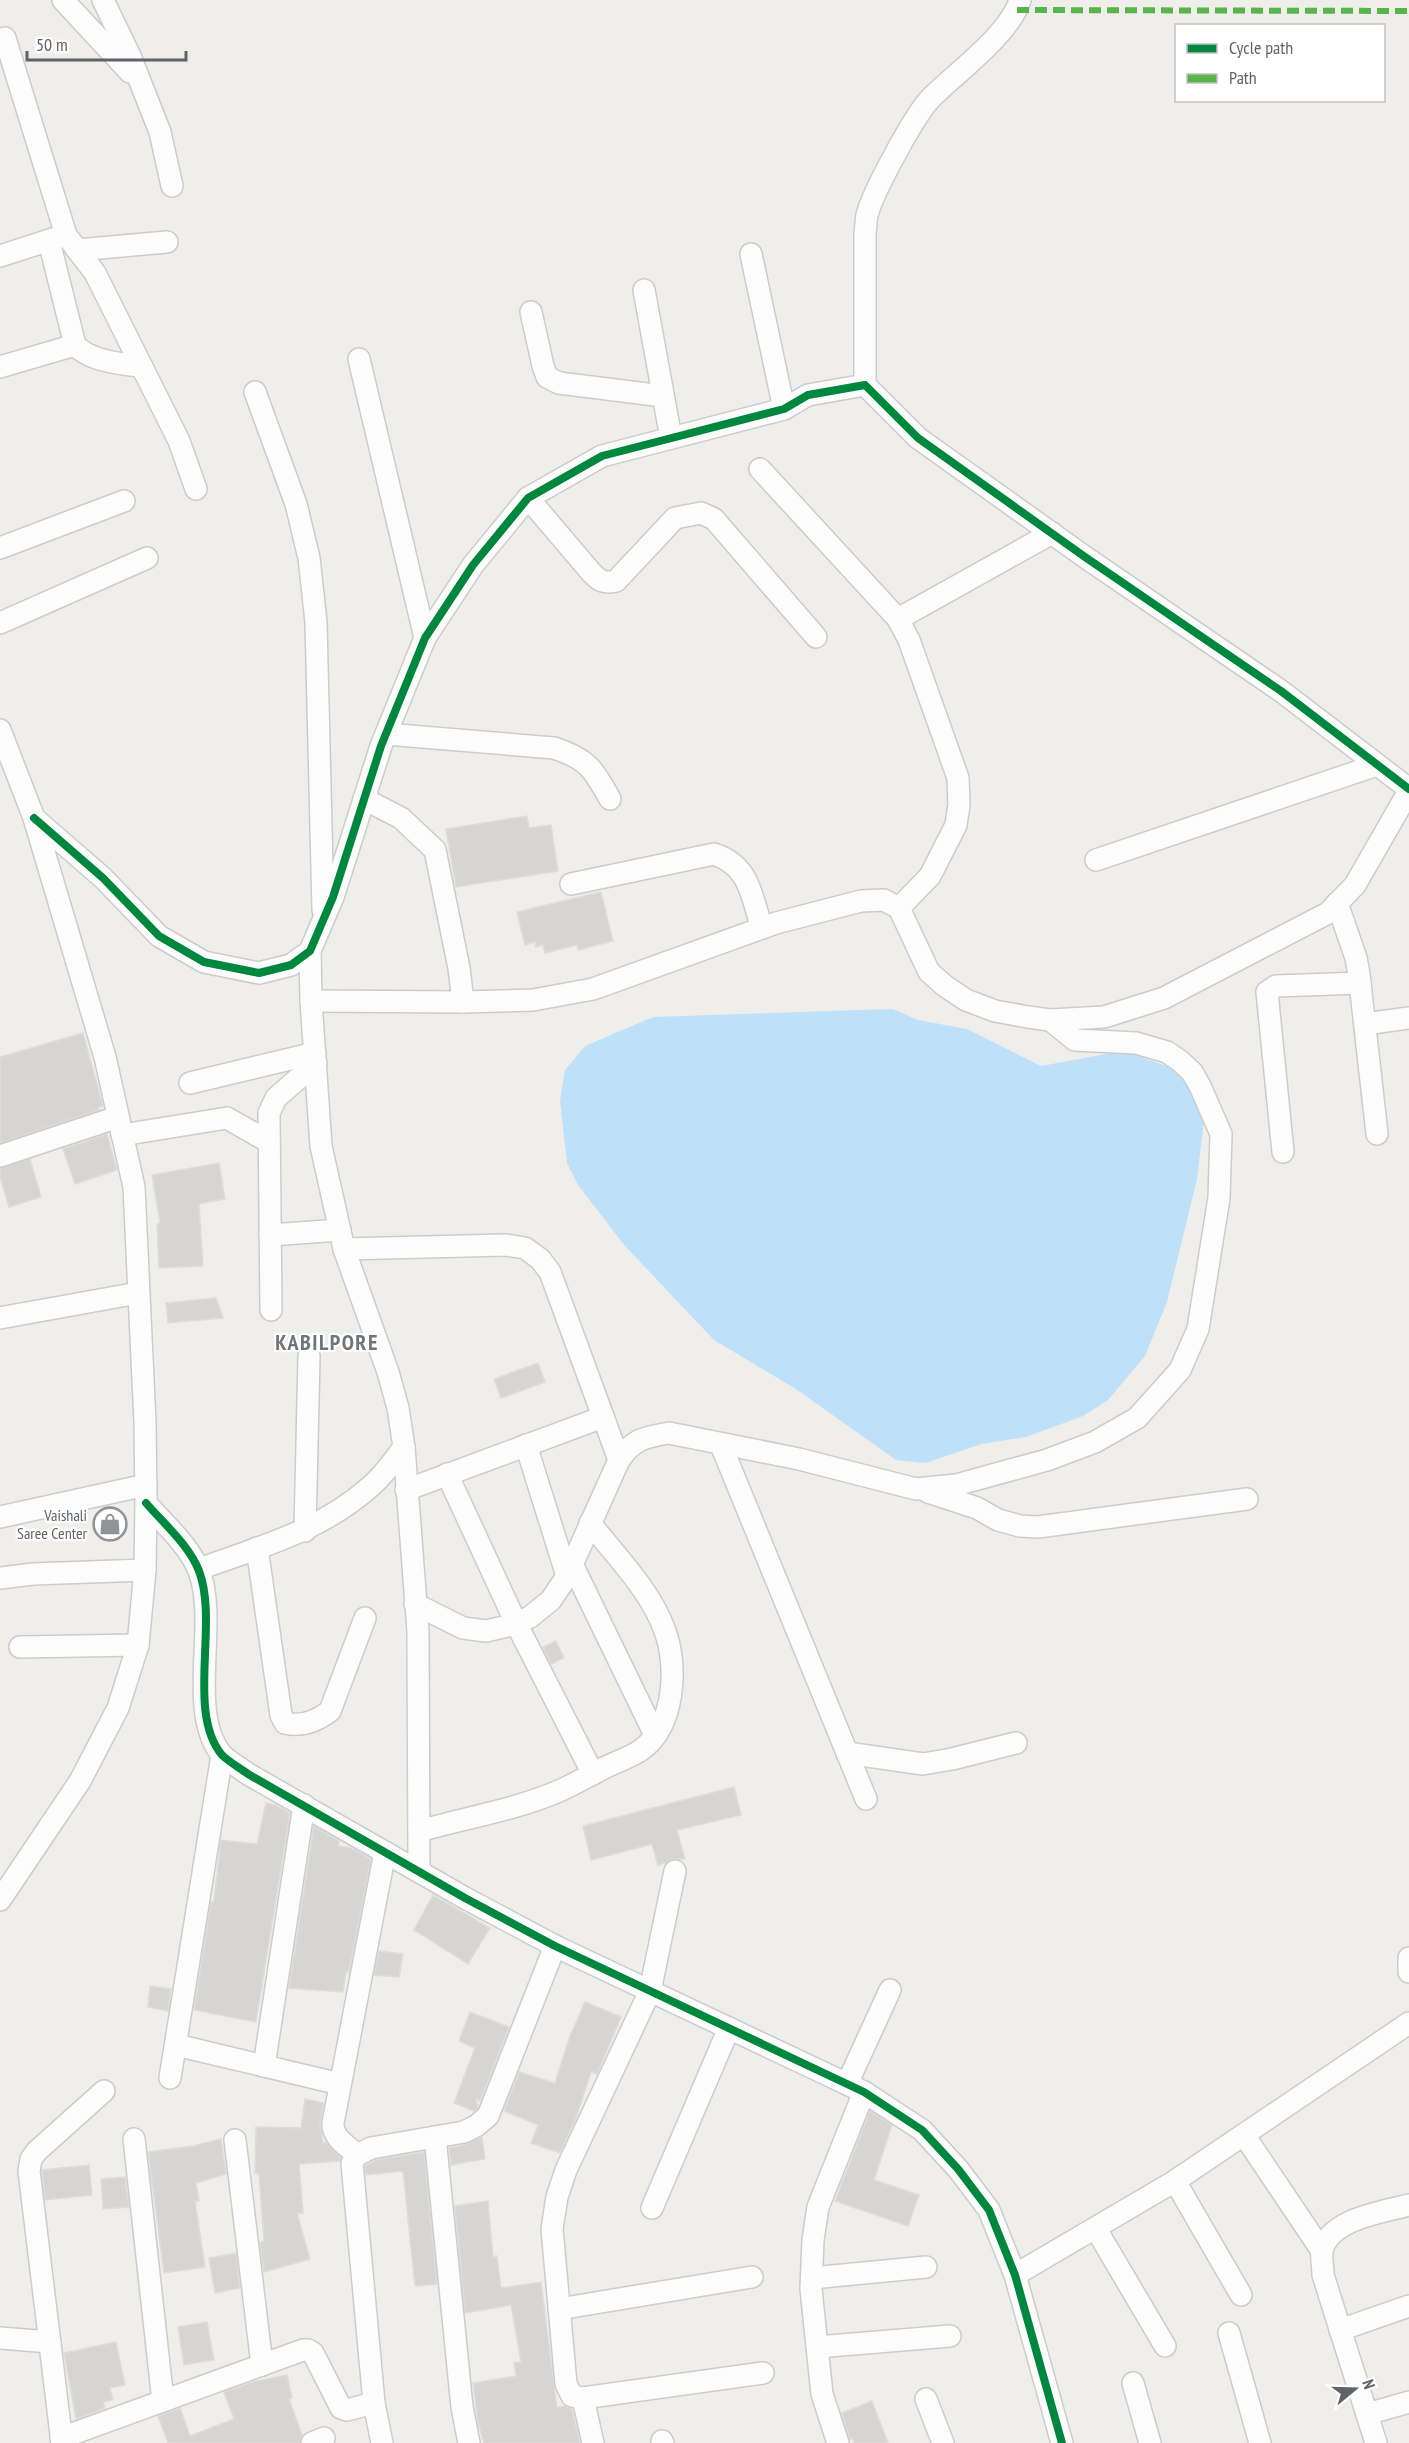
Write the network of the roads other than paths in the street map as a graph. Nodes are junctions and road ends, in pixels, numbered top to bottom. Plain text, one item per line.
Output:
1 (63, 0) edge
2 (103, 0) edge
3 (1020, 0) edge
4 (5, 38) dead end
5 (141, 84) junction
6 (172, 186) dead end
7 (64, 242) junction
8 (167, 242) dead end
9 (751, 254) dead end
10 (0, 256) edge
11 (644, 290) dead end
12 (531, 312) dead end
13 (75, 345) junction
14 (359, 359) dead end
15 (0, 367) edge
16 (142, 368) junction
17 (865, 385) junction
18 (255, 392) dead end
19 (663, 396) junction
20 (784, 409) junction
21 (671, 438) junction
22 (760, 469) dead end
23 (196, 489) dead end
24 (528, 498) junction
25 (124, 501) dead end
26 (1052, 533) junction
27 (0, 548) edge
28 (147, 558) dead end
29 (898, 619) junction
30 (0, 623) edge
31 (816, 637) dead end
32 (425, 638) junction
33 (0, 730) edge
34 (386, 734) junction
35 (1377, 765) junction
36 (1409, 790) edge
37 (364, 799) junction
38 (610, 799) dead end
39 (34, 818) junction
40 (1096, 860) dead end
41 (571, 884) dead end
42 (1337, 903) junction
43 (899, 908) junction
44 (324, 920) junction
45 (762, 928) junction
46 (310, 951) junction
47 (1360, 983) junction
48 (311, 1001) junction
49 (463, 1002) junction
50 (1409, 1018) edge
51 (1050, 1020) junction
52 (1365, 1024) junction
53 (315, 1058) junction
54 (190, 1083) dead end
55 (120, 1126) junction
56 (1377, 1134) dead end
57 (269, 1142) junction
58 (1283, 1152) dead end
59 (0, 1156) edge
60 (270, 1235) junction
61 (342, 1239) junction
62 (138, 1293) junction
63 (270, 1310) dead end
64 (0, 1318) edge
65 (309, 1356) dead end
66 (603, 1418) junction
67 (526, 1445) junction
68 (722, 1445) junction
69 (404, 1447) junction
70 (619, 1460) junction
71 (447, 1474) junction
72 (916, 1489) junction
73 (406, 1490) junction
74 (146, 1494) junction
75 (1247, 1499) dead end
76 (0, 1517) edge
77 (590, 1523) junction
78 (305, 1531) junction
79 (257, 1548) junction
80 (199, 1569) junction
81 (144, 1570) junction
82 (570, 1570) junction
83 (0, 1578) edge
84 (415, 1604) junction
85 (365, 1618) dead end
86 (516, 1623) junction
87 (138, 1645) junction
88 (20, 1647) dead end
89 (655, 1735) junction
90 (1016, 1743) dead end
91 (847, 1753) junction
92 (222, 1755) junction
93 (592, 1774) junction
94 (866, 1799) dead end
95 (304, 1805) junction
96 (419, 1831) junction
97 (386, 1852) junction
98 (419, 1871) junction
99 (675, 1871) dead end
100 (0, 1900) edge
101 (555, 1946) junction
102 (1409, 1958) edge
103 (1409, 1972) edge
104 (890, 1990) dead end
105 (650, 1991) junction
106 (1409, 2023) edge
107 (729, 2028) junction
108 (176, 2045) junction
109 (264, 2066) junction
110 (170, 2078) dead end
111 (340, 2084) junction
112 (856, 2088) junction
113 (104, 2091) dead end
114 (1244, 2134) junction
115 (435, 2137) junction
116 (134, 2139) dead end
117 (235, 2140) dead end
118 (357, 2155) junction
119 (1175, 2181) junction
120 (1409, 2205) edge
121 (652, 2208) dead end
122 (1096, 2229) junction
123 (1322, 2251) junction
124 (926, 2267) dead end
125 (1015, 2275) junction
126 (752, 2277) dead end
127 (812, 2278) junction
128 (1241, 2295) dead end
129 (1409, 2306) edge
130 (559, 2309) junction
131 (1340, 2330) junction
132 (1229, 2333) dead end
133 (950, 2336) dead end
134 (0, 2338) edge
135 (50, 2342) junction
136 (1165, 2346) dead end
137 (817, 2347) junction
138 (262, 2365) junction
139 (763, 2373) dead end
140 (1133, 2383) dead end
141 (583, 2398) junction
142 (926, 2398) dead end
143 (163, 2401) junction
144 (1409, 2402) edge
145 (374, 2403) junction
146 (1367, 2414) junction
147 (61, 2441) edge
148 (382, 2443) edge
149 (469, 2443) edge
150 (593, 2443) edge
151 (838, 2443) edge
152 (943, 2443) edge
153 (1062, 2443) edge
154 (1150, 2443) edge
155 (1260, 2443) edge
156 (1376, 2443) edge

1 - 5 street
2 - 5 street
3 - 17 street
4 - 7 street
5 - 6 street
7 - 8 street
7 - 10 street
7 - 13 street
7 - 16 street
9 - 20 street
11 - 19 street
12 - 19 street
13 - 15 street
13 - 16 street
14 - 32 street
16 - 23 street
17 - 20 street
17 - 26 street
18 - 44 street
19 - 21 street
20 - 21 street
21 - 24 street
22 - 29 street
24 - 31 street
24 - 32 street
25 - 27 street
26 - 29 street
26 - 35 street
28 - 30 street
29 - 43 street
32 - 34 street
33 - 39 street
34 - 37 street
34 - 38 street
35 - 36 street
35 - 40 street
36 - 42 street
37 - 44 street
37 - 49 street
39 - 46 street
39 - 55 street
41 - 45 street
42 - 47 street
42 - 51 street
43 - 45 street
43 - 51 street
44 - 46 street
45 - 49 street
46 - 48 street
47 - 52 street
47 - 58 street
48 - 49 street
48 - 53 street
50 - 52 street
51 - 72 street
52 - 56 street
53 - 54 street
53 - 57 street
53 - 61 street
55 - 57 street
55 - 59 street
55 - 62 street
57 - 60 street
60 - 61 street
60 - 63 street
61 - 66 street
61 - 69 street
62 - 64 street
62 - 74 street
65 - 78 street
66 - 67 street
66 - 70 street
67 - 71 street
67 - 82 street
68 - 70 street
68 - 72 street
68 - 91 street
69 - 73 street
69 - 78 street
70 - 77 street
71 - 73 street
71 - 86 street
72 - 75 street
73 - 84 street
74 - 76 street
74 - 80 street
74 - 81 street
77 - 82 street
77 - 89 street
78 - 79 street
79 - 80 street
79 - 85 street
80 - 92 street
81 - 83 street
81 - 87 street
82 - 86 street
82 - 89 street
84 - 86 street
84 - 96 street
86 - 93 street
87 - 88 street
87 - 100 street
89 - 93 street
90 - 91 street
91 - 94 street
92 - 95 street
92 - 108 street
93 - 96 street
95 - 97 street
95 - 109 street
96 - 98 street
97 - 98 street
97 - 111 street
98 - 101 street
99 - 105 street
101 - 105 street
101 - 115 street
102 - 103 street
104 - 112 street
105 - 107 street
105 - 130 street
106 - 114 street
107 - 112 street
107 - 121 street
108 - 109 street
108 - 110 street
109 - 111 street
111 - 118 street
112 - 125 street
112 - 127 street
113 - 135 street
114 - 119 street
114 - 123 street
115 - 118 street
115 - 149 street
116 - 143 street
117 - 138 street
118 - 145 street
119 - 122 street
119 - 128 street
120 - 123 street
122 - 125 street
122 - 136 street
123 - 131 street
124 - 127 street
125 - 153 street
126 - 130 street
127 - 137 street
129 - 131 street
130 - 141 street
131 - 146 street
132 - 155 street
133 - 137 street
134 - 135 street
135 - 147 street
137 - 151 street
138 - 143 street
138 - 145 street
139 - 141 street
140 - 154 street
141 - 150 street
142 - 152 street
143 - 147 street
144 - 146 street
145 - 148 street
146 - 156 street

